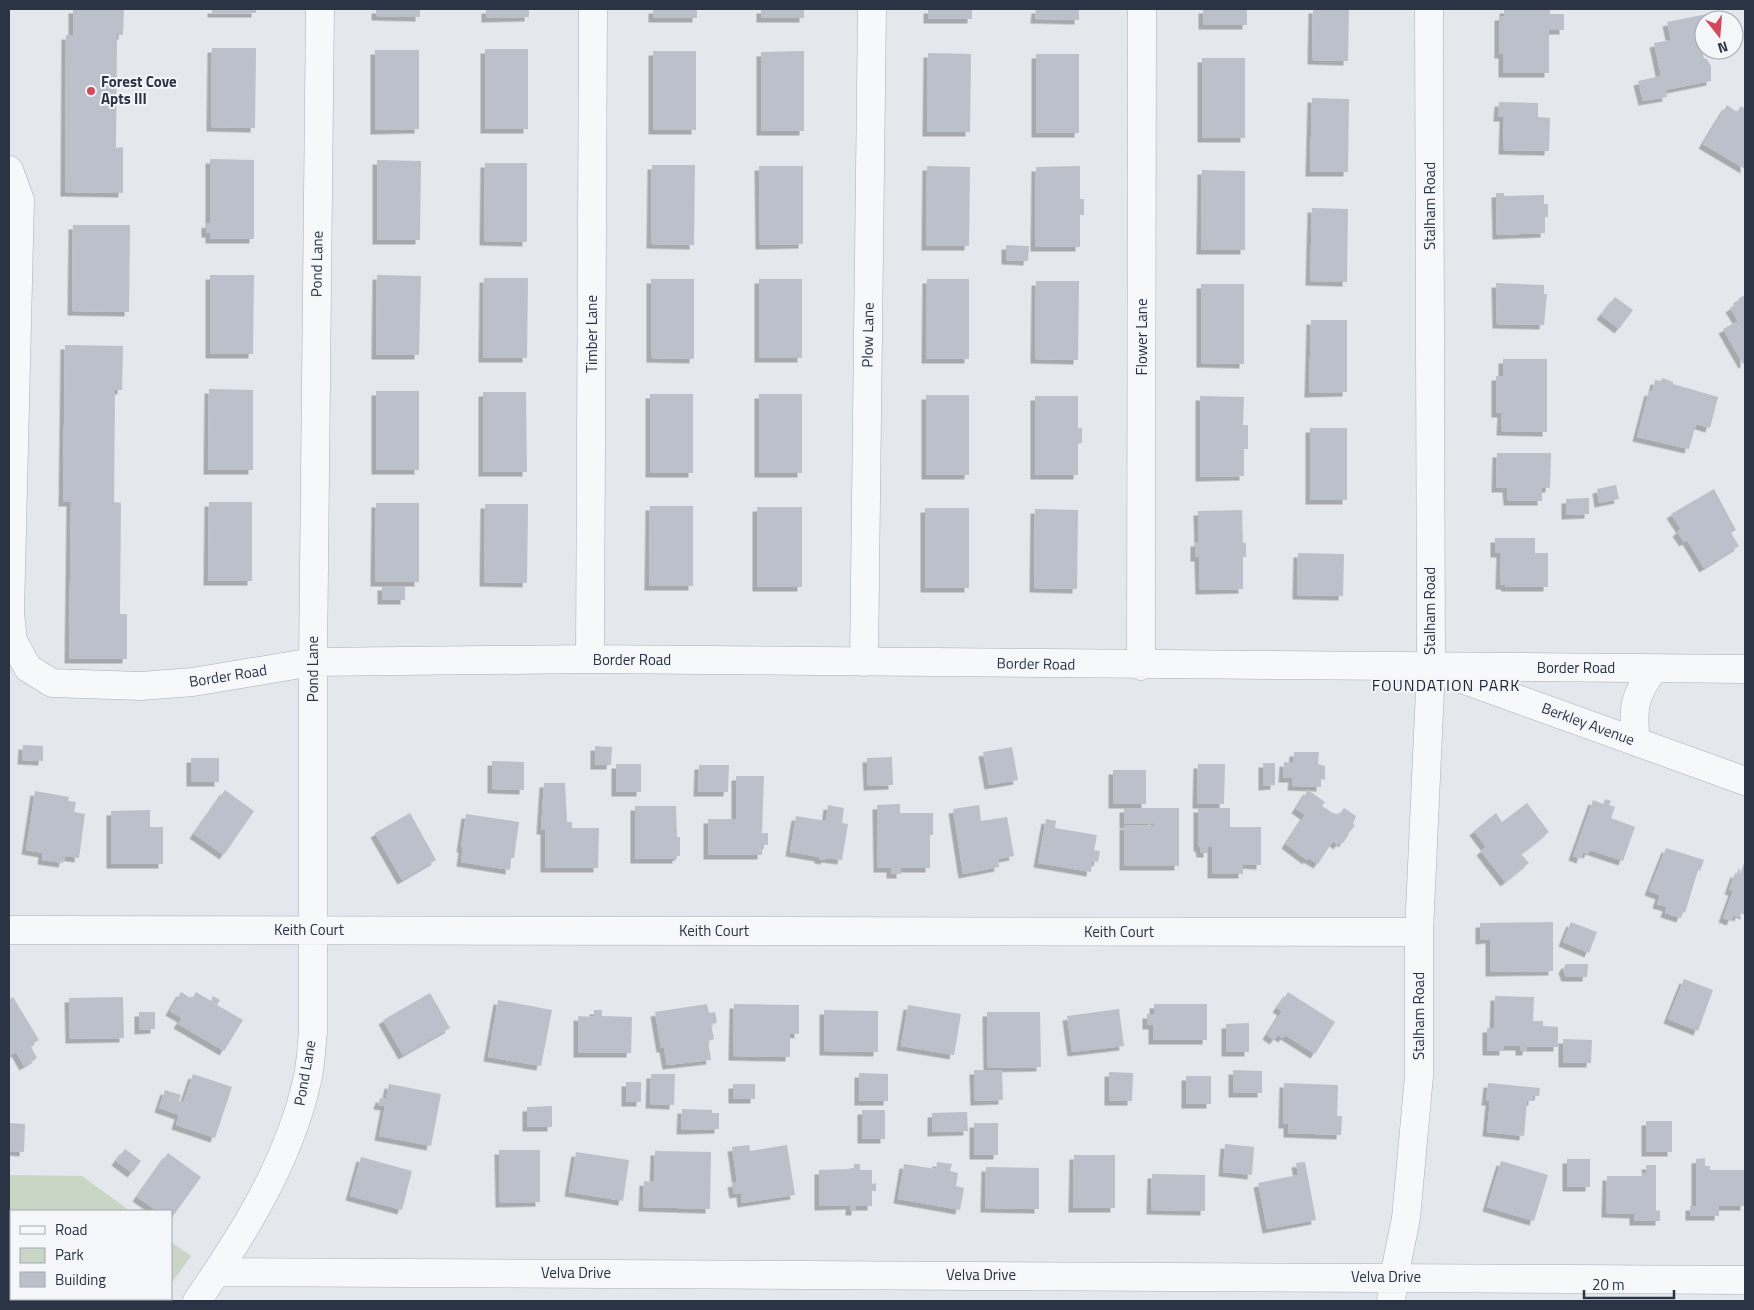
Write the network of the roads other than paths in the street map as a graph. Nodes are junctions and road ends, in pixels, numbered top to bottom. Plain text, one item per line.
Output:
1 (320, 9) edge
2 (594, 9) edge
3 (872, 9) edge
4 (1142, 9) edge
5 (1429, 9) edge
6 (9, 170) edge
7 (12, 408) edge
8 (10, 562) edge
9 (590, 660) junction
10 (313, 662) junction
11 (864, 662) junction
12 (1141, 666) junction
13 (1430, 668) junction
14 (1654, 669) junction
15 (1745, 669) edge
16 (1636, 742) junction
17 (1745, 781) edge
18 (9, 930) edge
19 (313, 930) junction
20 (1419, 932) junction
21 (217, 1272) junction
22 (1745, 1280) edge
23 (1393, 1289) edge
24 (197, 1301) edge

1 - 10 street, Pond Lane
2 - 9 street, Timber Lane
3 - 11 street, Plow Lane
4 - 12 street, Flower Lane
5 - 13 street, Stalham Road
6 - 7 street, Border Road
7 - 8 street, Border Road
8 - 10 street, Border Road
9 - 10 street, Border Road
9 - 11 street, Border Road
10 - 19 street, Pond Lane
11 - 12 street, Border Road
12 - 13 street, Border Road
13 - 14 street, Border Road
13 - 16 street, Berkley Avenue
13 - 20 street, Stalham Road
14 - 15 street, Border Road
14 - 16 street
16 - 17 street, Berkley Avenue
18 - 19 street, Keith Court
19 - 20 street, Keith Court
19 - 21 street, Pond Lane
20 - 23 street, Stalham Road
21 - 23 street, Velva Drive
21 - 24 street, Pond Lane
22 - 23 street, Velva Drive

